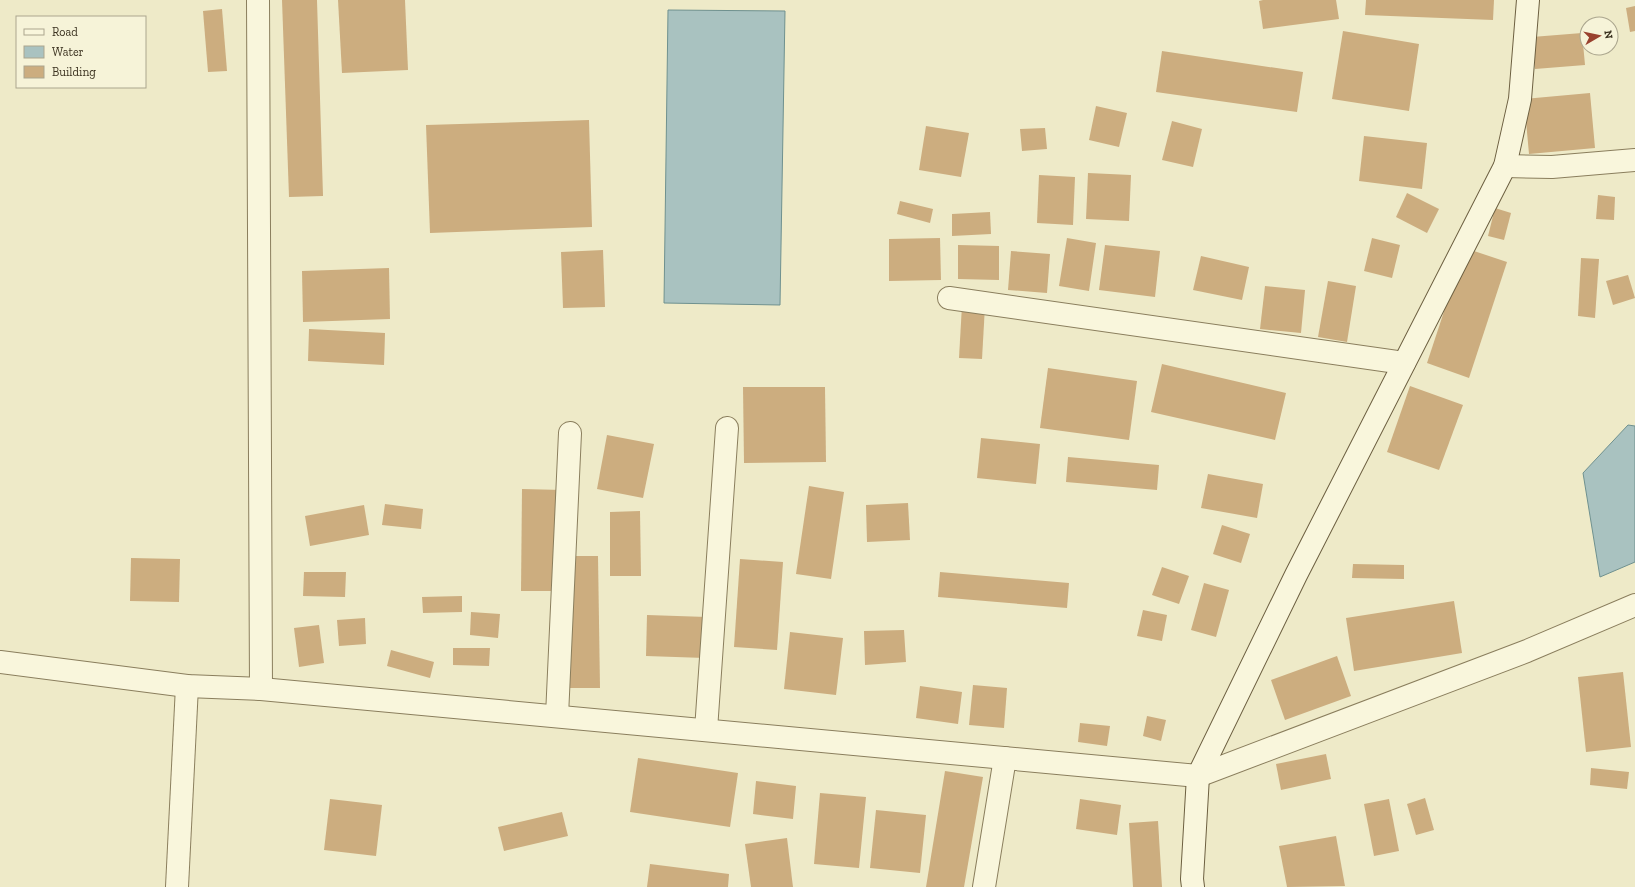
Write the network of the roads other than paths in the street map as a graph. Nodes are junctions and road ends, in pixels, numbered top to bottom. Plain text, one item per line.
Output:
1 (258, 0) edge
2 (1528, 0) edge
3 (1635, 160) edge
4 (1505, 166) junction
5 (949, 298) dead end
6 (1404, 363) junction
7 (727, 428) dead end
8 (570, 433) dead end
9 (1635, 606) edge
10 (0, 662) edge
11 (187, 686) junction
12 (261, 689) junction
13 (557, 716) junction
14 (706, 730) junction
15 (1005, 758) junction
16 (1198, 776) junction
17 (177, 887) edge
18 (984, 887) edge
19 (1193, 887) edge

1 - 12 street
2 - 4 street
3 - 4 street
4 - 6 street
5 - 6 street
6 - 16 street
7 - 14 street
8 - 13 street
9 - 16 street
10 - 11 street
11 - 12 street
11 - 17 street
12 - 13 street
13 - 14 street
14 - 15 street
15 - 16 street
15 - 18 street
16 - 19 street

